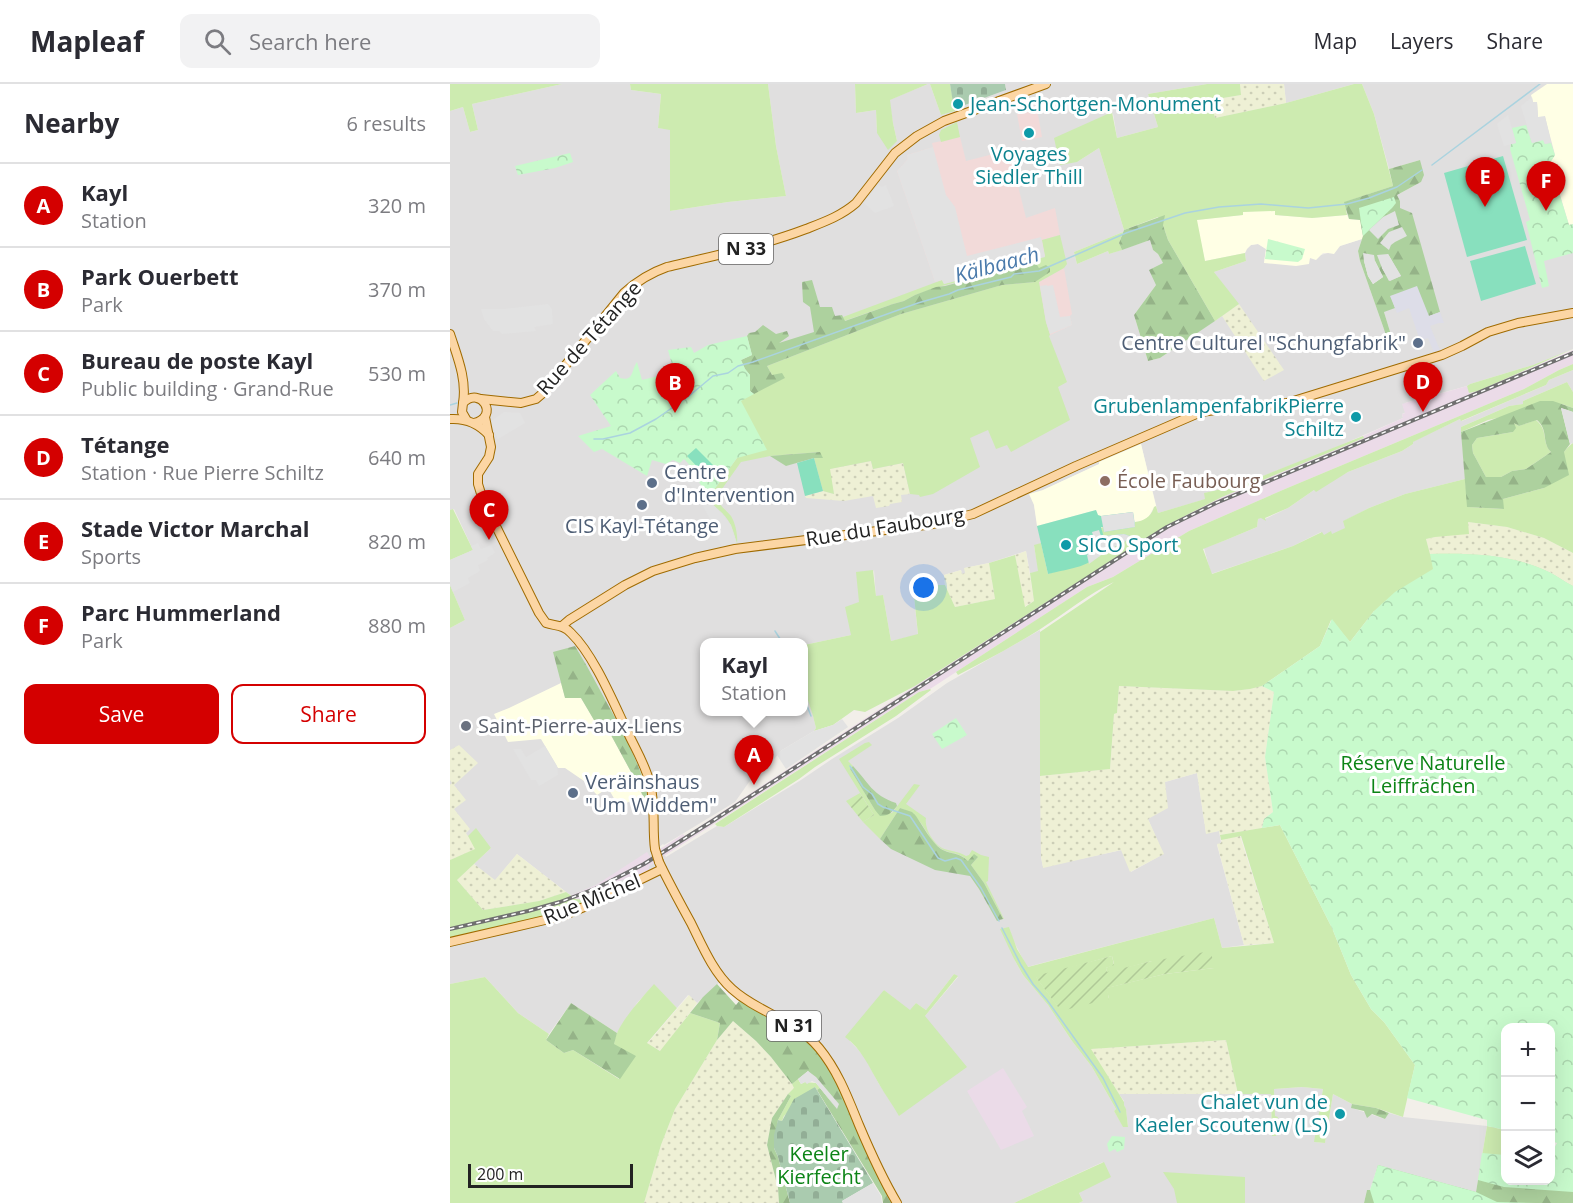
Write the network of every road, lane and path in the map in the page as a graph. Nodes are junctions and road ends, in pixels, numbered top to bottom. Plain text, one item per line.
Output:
1 (1046, 84) edge
2 (1573, 314) edge
3 (450, 334) edge
4 (463, 376) junction
5 (478, 398) junction
6 (505, 400) junction
7 (463, 405) junction
8 (486, 414) junction
9 (450, 418) edge
10 (466, 419) junction
11 (474, 423) junction
12 (490, 436) junction
13 (562, 626) junction
14 (662, 868) junction
15 (450, 942) edge
16 (897, 1203) edge

1 - 6 main road, Rue de Tétange / N 33
2 - 13 main road, Rue du Faubourg
3 - 4 main road
4 - 5 main road
4 - 7 main road
5 - 6 main road, N 33
5 - 7 main road
5 - 8 main road
6 - 8 main road, N 33
7 - 9 main road
7 - 10 main road
8 - 11 main road
8 - 12 main road
9 - 10 main road
10 - 11 main road
11 - 12 main road
12 - 13 main road
13 - 14 main road, N 31, bridge
14 - 15 main road, Rue Michel
14 - 16 main road, N 31

